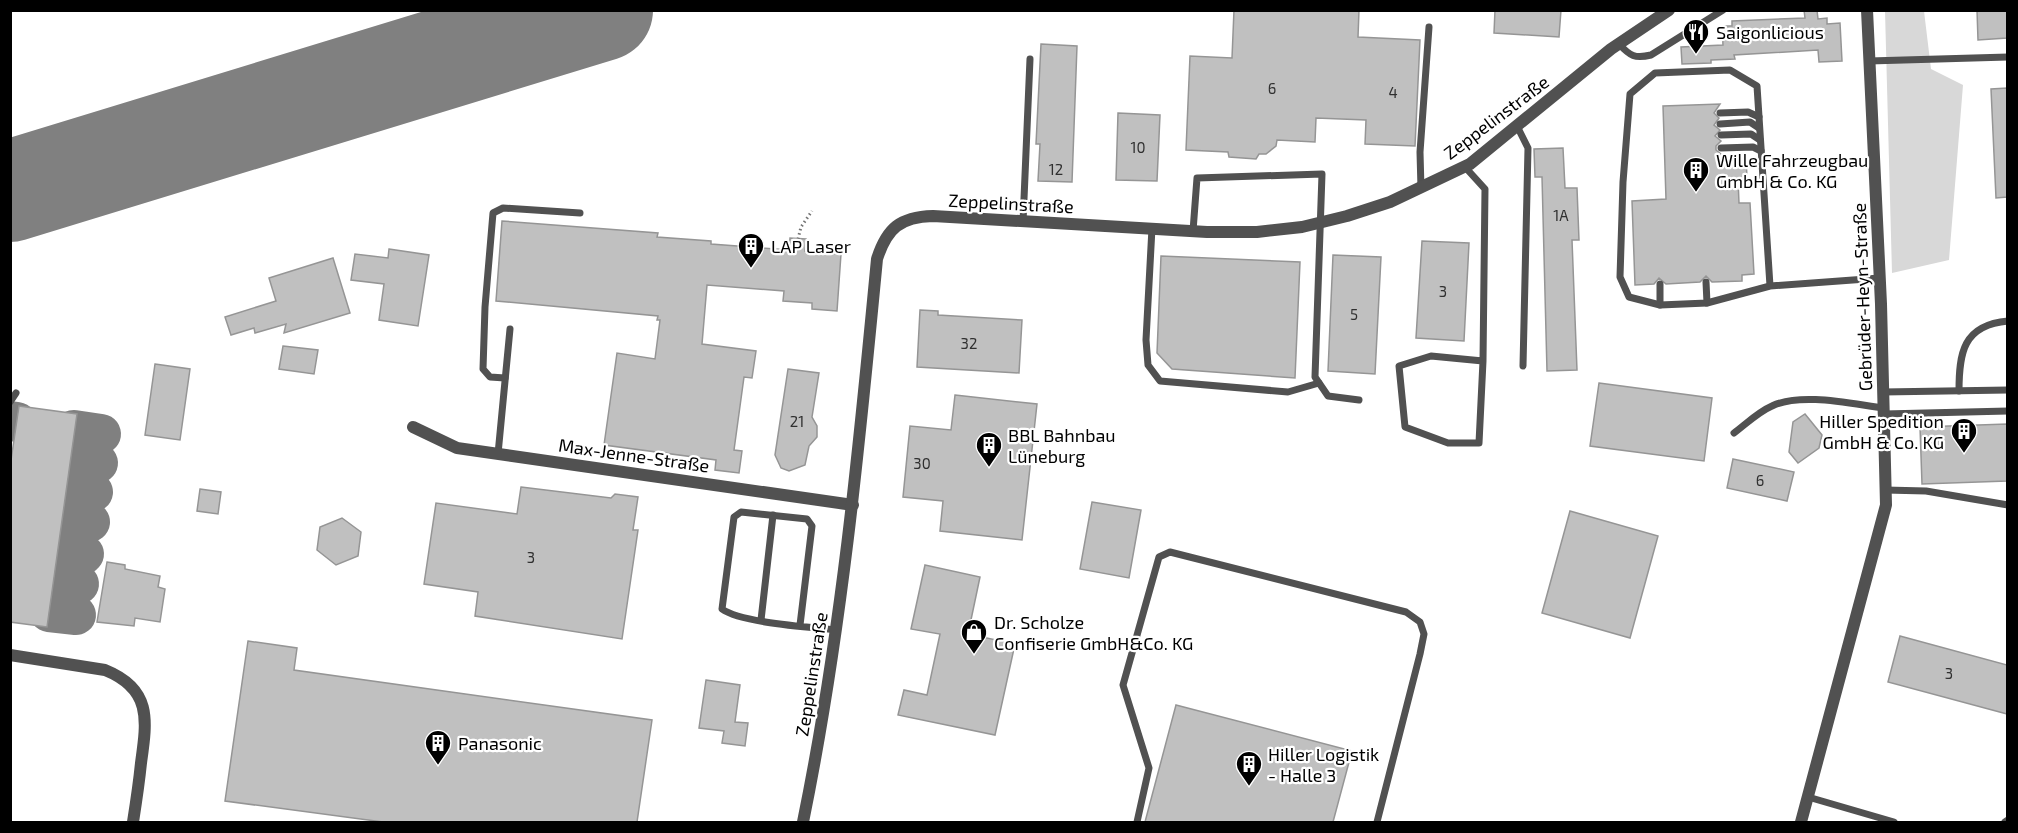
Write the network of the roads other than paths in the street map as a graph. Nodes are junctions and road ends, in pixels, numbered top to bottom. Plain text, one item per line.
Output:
1 (1668, 10) edge
2 (1723, 10) edge
3 (1867, 10) edge
4 (1430, 27) dead end
5 (1619, 44) junction
6 (2007, 57) edge
7 (1030, 59) dead end
8 (1869, 61) junction
9 (1720, 113) dead end
10 (1759, 117) junction
11 (1720, 124) dead end
12 (1517, 126) junction
13 (1760, 128) junction
14 (1721, 135) dead end
15 (1760, 141) junction
16 (1721, 148) dead end
17 (1761, 151) junction
18 (1465, 167) junction
19 (1421, 189) junction
20 (580, 213) dead end
21 (1023, 222) junction
22 (1320, 222) junction
23 (1152, 228) junction
24 (1193, 231) junction
25 (1880, 278) junction
26 (1706, 282) dead end
27 (1660, 284) dead end
28 (1770, 286) junction
29 (1707, 303) junction
30 (1660, 305) junction
31 (2007, 321) edge
32 (510, 329) dead end
33 (1483, 361) junction
34 (1523, 366) dead end
35 (505, 378) junction
36 (1319, 383) junction
37 (1959, 390) junction
38 (2007, 390) edge
39 (1883, 392) junction
40 (16, 393) dead end
41 (1359, 400) dead end
42 (10, 402) edge
43 (1884, 411) junction
44 (2007, 411) edge
45 (413, 427) dead end
46 (1734, 433) dead end
47 (498, 454) junction
48 (1886, 490) junction
49 (853, 505) junction
50 (2007, 505) edge
51 (773, 515) junction
52 (761, 620) junction
53 (800, 625) junction
54 (837, 630) junction
55 (10, 656) edge
56 (1808, 797) junction
57 (133, 822) edge
58 (803, 822) edge
59 (1137, 822) edge
60 (1377, 822) edge
61 (1801, 822) edge
62 (1894, 822) edge

1 - 5 street, Zeppelinstraße
2 - 5 lane
3 - 8 street, Gebrüder-Heyn-Straße
4 - 19 lane
5 - 12 street, Zeppelinstraße
6 - 8 lane
7 - 21 lane
8 - 25 street, Gebrüder-Heyn-Straße
9 - 10 lane
10 - 13 lane
10 - 30 lane
11 - 13 lane
12 - 18 street, Zeppelinstraße
12 - 34 lane
13 - 15 lane
14 - 15 lane
15 - 17 lane
16 - 17 lane
17 - 28 lane
18 - 19 street, Zeppelinstraße
18 - 33 lane
19 - 22 street, Zeppelinstraße
20 - 35 lane
21 - 23 street, Zeppelinstraße
21 - 49 street, Zeppelinstraße
22 - 24 street, Zeppelinstraße
22 - 24 lane
22 - 36 lane
23 - 24 street, Zeppelinstraße
23 - 36 lane
25 - 28 lane
25 - 39 street, Gebrüder-Heyn-Straße
26 - 29 lane
27 - 30 lane
28 - 29 lane
29 - 30 lane
31 - 37 lane
32 - 35 lane
33 - 33 lane
35 - 47 lane
36 - 41 lane
37 - 38 lane
37 - 39 lane
39 - 43 street, Gebrüder-Heyn-Straße
40 - 42 lane
43 - 44 lane
43 - 46 lane
43 - 48 street, Gebrüder-Heyn-Straße
45 - 47 street, Max-Jenne-Straße
47 - 49 street, Max-Jenne-Straße
48 - 50 lane
48 - 56 street, Gebrüder-Heyn-Straße
49 - 54 street, Zeppelinstraße
51 - 52 lane
51 - 52 lane
51 - 53 lane
52 - 53 lane
53 - 54 lane
54 - 58 street, Zeppelinstraße
55 - 57 street
56 - 61 street, Gebrüder-Heyn-Straße
56 - 62 lane
59 - 60 lane

